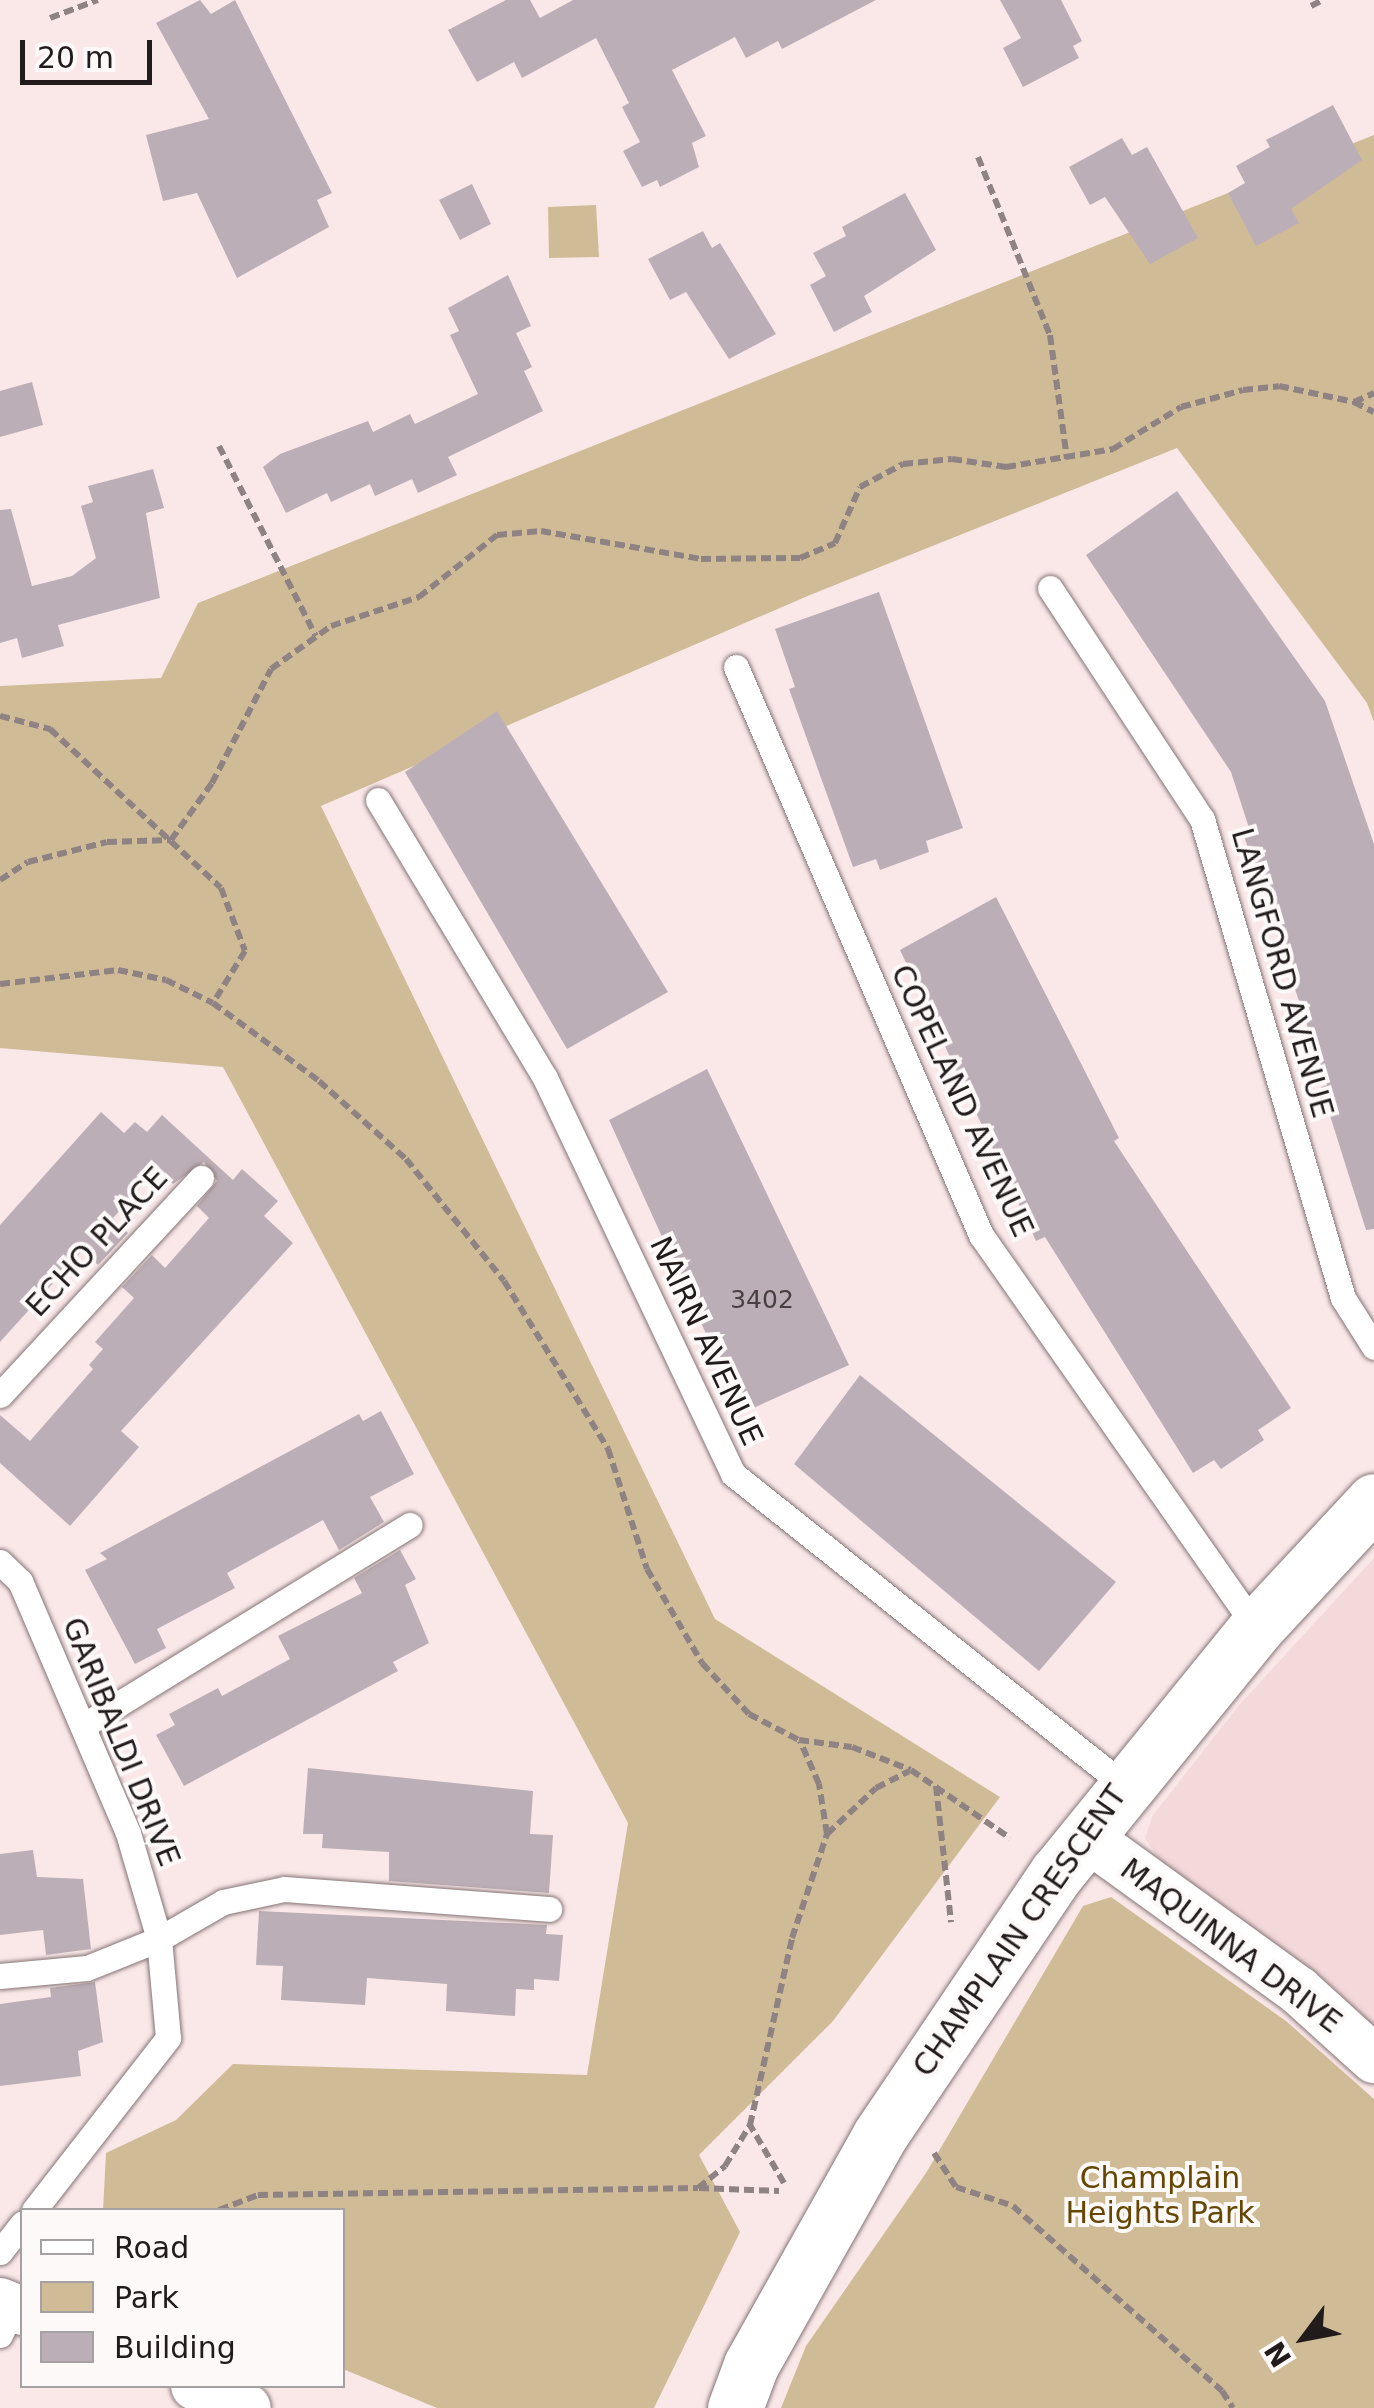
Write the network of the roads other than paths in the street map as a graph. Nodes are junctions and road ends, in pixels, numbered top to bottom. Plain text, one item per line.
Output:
1 (1050, 588) dead end
2 (736, 667) dead end
3 (378, 800) dead end
4 (201, 1178) dead end
5 (1374, 1347) edge
6 (0, 1395) edge
7 (1374, 1501) edge
8 (410, 1525) dead end
9 (0, 1562) edge
10 (1256, 1628) junction
11 (86, 1724) junction
12 (1124, 1784) junction
13 (1085, 1836) junction
14 (549, 1909) dead end
15 (158, 1940) junction
16 (0, 1976) edge
17 (1374, 2058) edge
18 (36, 2208) edge
19 (20, 2227) edge
20 (0, 2252) edge
21 (201, 2388) edge
22 (248, 2408) edge
23 (735, 2408) edge

1 - 5 lane, LANGFORD AVENUE
2 - 10 lane, COPELAND AVENUE
3 - 12 lane, NAIRN AVENUE
4 - 6 lane, ECHO PLACE
7 - 10 street, CHAMPLAIN CRESCENT
8 - 11 lane
9 - 11 lane, GARIBALDI DRIVE
10 - 12 street, CHAMPLAIN CRESCENT
11 - 15 lane, GARIBALDI DRIVE
12 - 13 street, CHAMPLAIN CRESCENT
13 - 17 street, MAQUINNA DRIVE
13 - 23 street, CHAMPLAIN CRESCENT
14 - 15 lane
15 - 16 lane
15 - 18 lane, GARIBALDI DRIVE
19 - 20 lane
21 - 22 street

